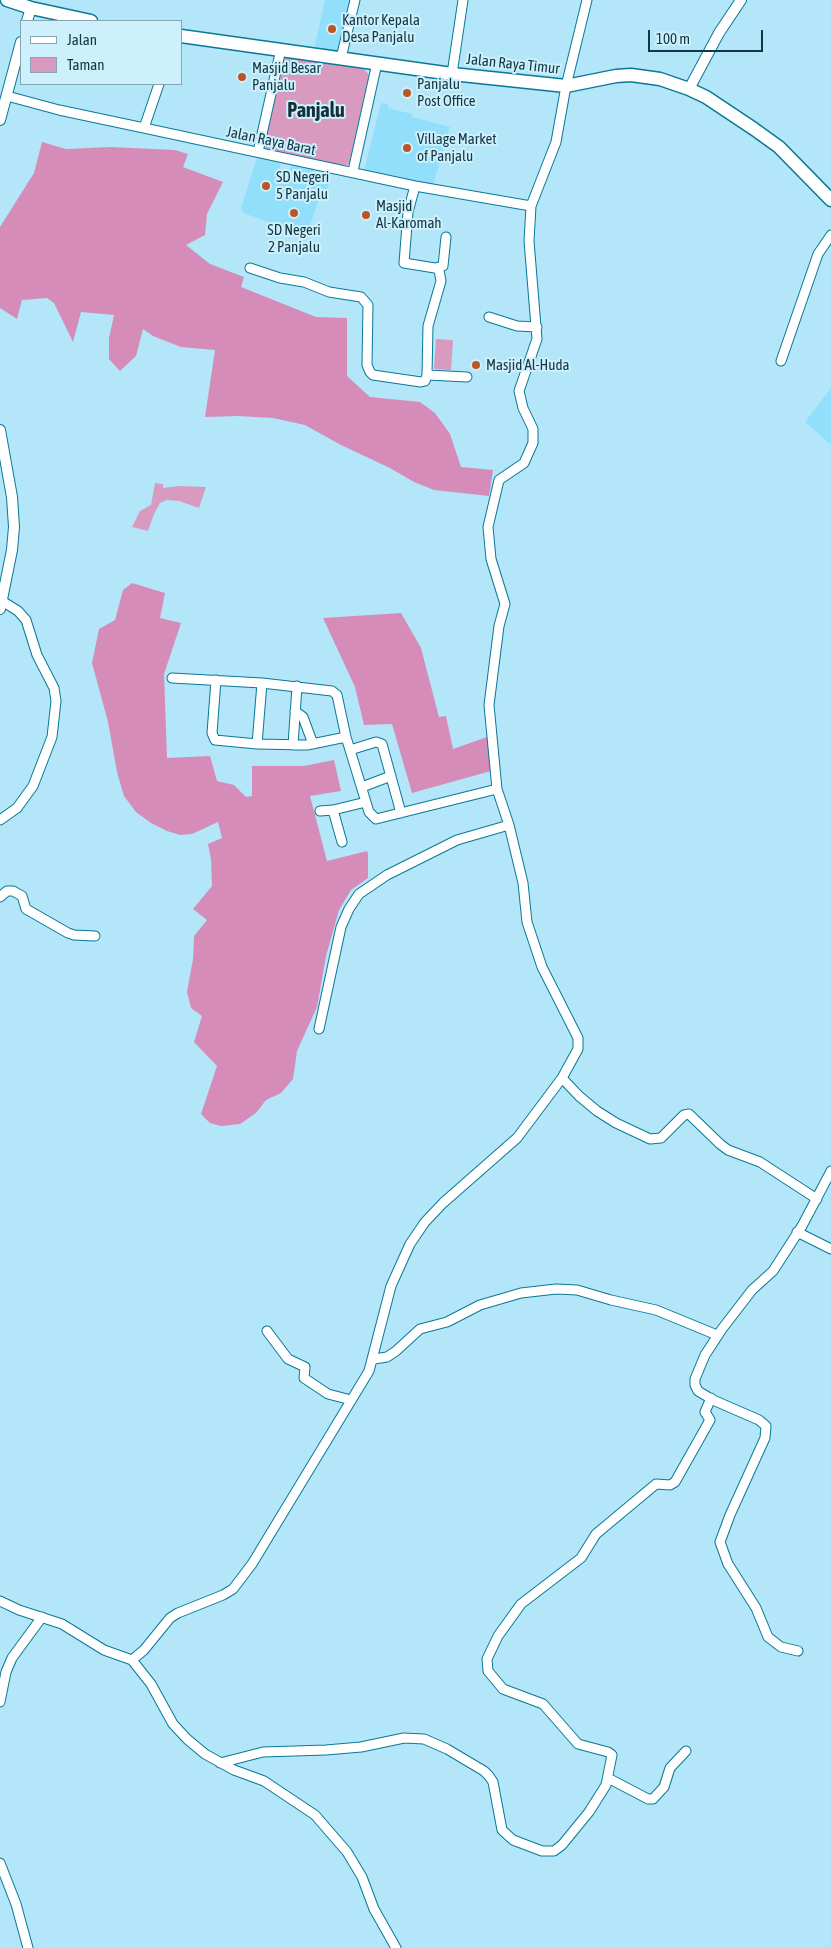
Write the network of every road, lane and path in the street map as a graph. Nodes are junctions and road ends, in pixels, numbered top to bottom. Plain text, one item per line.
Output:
1 (7, 0) edge
2 (354, 0) edge
3 (463, 0) edge
4 (586, 0) edge
5 (741, 0) edge
6 (31, 8) junction
7 (27, 20) edge
8 (86, 20) edge
9 (182, 36) edge
10 (20, 46) edge
11 (281, 49) junction
12 (341, 58) junction
13 (376, 63) junction
14 (452, 74) junction
15 (159, 85) edge
16 (566, 86) junction
17 (689, 89) junction
18 (7, 96) junction
19 (0, 120) edge
20 (144, 128) junction
21 (258, 152) junction
22 (353, 171) junction
23 (415, 186) junction
24 (831, 200) edge
25 (531, 206) junction
26 (831, 235) edge
27 (446, 237) dead end
28 (250, 268) dead end
29 (436, 268) junction
30 (489, 317) dead end
31 (537, 327) junction
32 (781, 361) dead end
33 (427, 375) junction
34 (467, 377) dead end
35 (0, 430) edge
36 (1, 606) edge
37 (172, 678) dead end
38 (216, 680) junction
39 (262, 683) junction
40 (297, 686) junction
41 (295, 711) junction
42 (346, 737) junction
43 (258, 744) junction
44 (314, 744) junction
45 (293, 745) junction
46 (350, 750) junction
47 (391, 776) junction
48 (362, 787) junction
49 (498, 789) junction
50 (366, 802) junction
51 (333, 810) junction
52 (320, 811) dead end
53 (401, 814) junction
54 (0, 820) edge
55 (509, 825) junction
56 (342, 842) dead end
57 (0, 897) edge
58 (95, 936) dead end
59 (319, 1029) dead end
60 (562, 1078) junction
61 (831, 1171) edge
62 (817, 1199) junction
63 (797, 1232) junction
64 (831, 1249) edge
65 (267, 1331) dead end
66 (717, 1335) junction
67 (374, 1359) junction
68 (711, 1398) junction
69 (351, 1400) junction
70 (0, 1601) edge
71 (42, 1617) junction
72 (798, 1651) dead end
73 (132, 1660) junction
74 (0, 1702) edge
75 (686, 1751) dead end
76 (220, 1763) junction
77 (608, 1778) junction
78 (0, 1863) edge
79 (28, 1948) edge
80 (396, 1948) edge

1 - 6 main road
2 - 12 street
3 - 14 street
4 - 16 street
5 - 17 street
6 - 7 street
6 - 8 main road
9 - 11 main road, Jalan Raya Timur
10 - 18 street
11 - 12 main road, Jalan Raya Timur
11 - 21 street
12 - 13 main road, Jalan Raya Timur
13 - 14 main road, Jalan Raya Timur
13 - 22 street
14 - 16 main road, Jalan Raya Timur
15 - 20 street
16 - 17 main road, Jalan Raya Timur
16 - 25 street
17 - 24 main road, Jalan Raya Timur
18 - 19 street
18 - 20 street, Jalan Raya Barat
20 - 21 street, Jalan Raya Barat
21 - 22 street, Jalan Raya Barat
22 - 23 street, Jalan Raya Barat
23 - 25 street, Jalan Raya Barat
23 - 29 street
25 - 31 street
26 - 32 street
27 - 29 street
28 - 33 street
29 - 33 street
30 - 31 street
31 - 49 street
33 - 34 street
35 - 36 street
36 - 54 street
37 - 38 street
38 - 39 street
38 - 43 street
39 - 40 street
39 - 43 street
40 - 41 street
40 - 42 street
41 - 44 street
41 - 45 street
42 - 44 street
42 - 46 street
43 - 45 street
44 - 45 street
46 - 47 street
46 - 48 street
47 - 48 street
47 - 53 street
48 - 50 street
49 - 53 street
49 - 55 street
50 - 51 street
50 - 53 street
51 - 52 street
51 - 56 street
55 - 59 street
55 - 60 street
57 - 58 street
60 - 62 street
60 - 67 street
61 - 62 street
62 - 63 street
63 - 64 street
63 - 66 street
65 - 69 street
66 - 67 street
66 - 68 street
67 - 69 street
68 - 72 street
68 - 77 street
69 - 73 street
70 - 71 street
71 - 73 street
71 - 74 street
73 - 76 street
75 - 77 street
76 - 77 street
76 - 80 street
78 - 79 street

